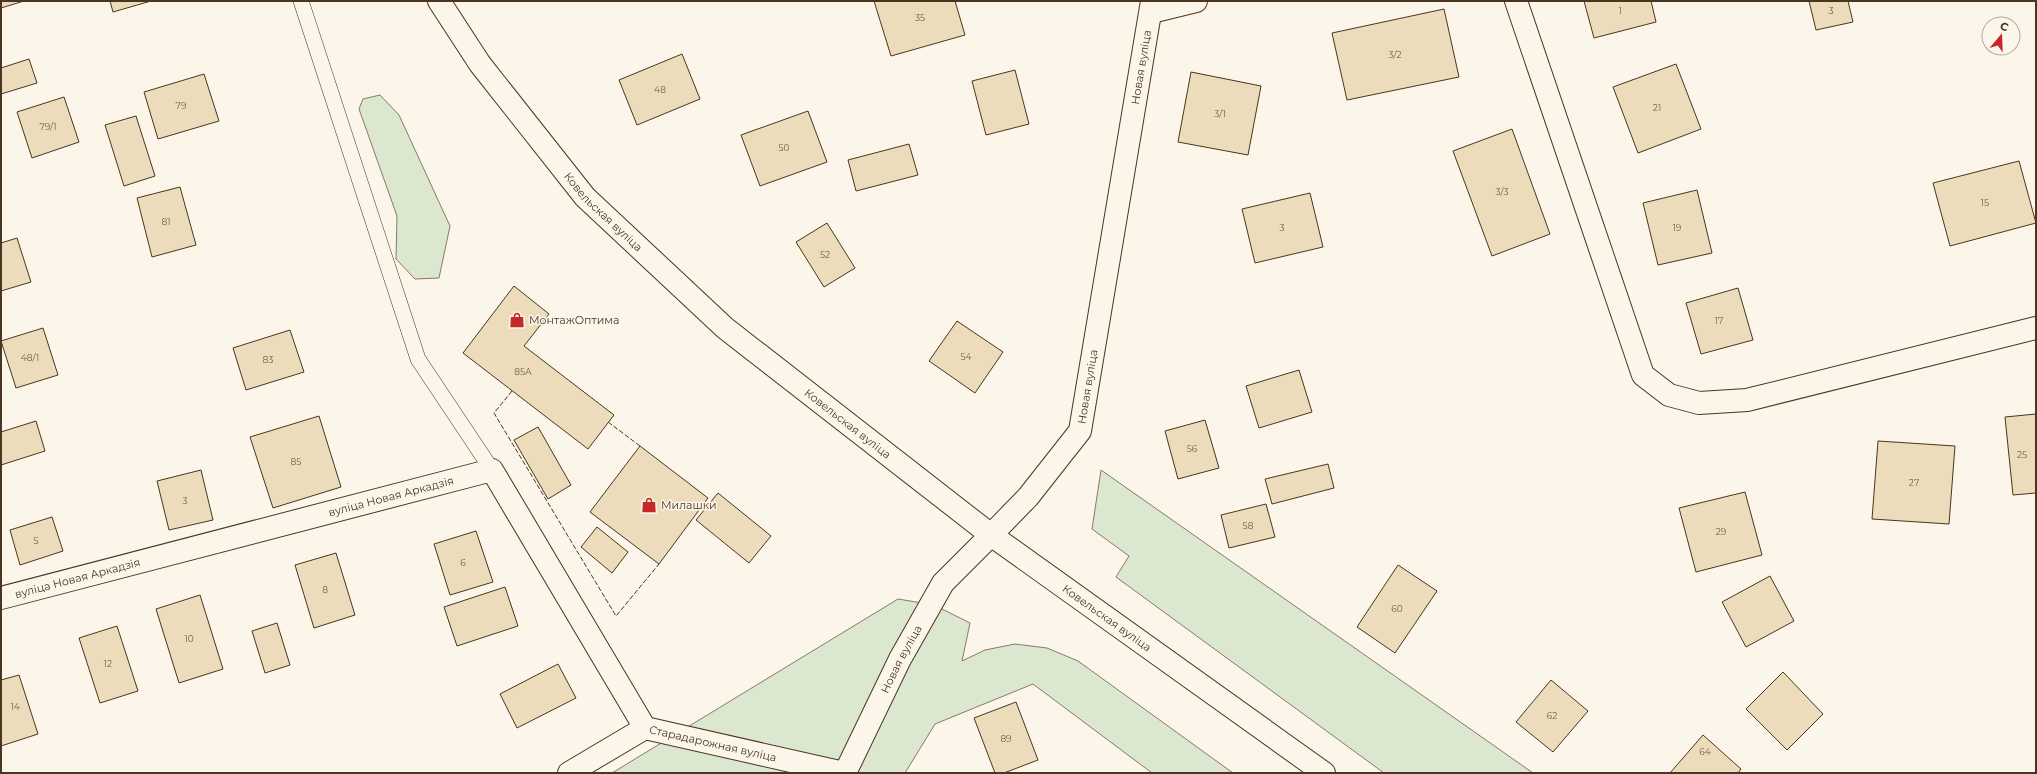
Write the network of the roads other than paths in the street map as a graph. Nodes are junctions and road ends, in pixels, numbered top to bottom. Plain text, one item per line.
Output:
1 (301, 1) edge
2 (440, 1) edge
3 (1196, 1) edge
4 (1516, 1) edge
5 (1150, 5) edge
6 (2036, 328) edge
7 (492, 470) junction
8 (991, 535) junction
9 (1, 598) edge
10 (645, 728) junction
11 (569, 773) edge
12 (845, 773) edge
13 (1324, 773) edge

1 - 7 lane
2 - 8 street, Ковельская вуліца
3 - 5 street
4 - 6 street
5 - 8 street, Новая вуліца
7 - 9 street, вуліца Новая Аркадзія
7 - 10 street
8 - 12 street, Новая вуліца
8 - 13 street, Ковельская вуліца
10 - 11 street, Старадарожная вуліца
10 - 12 street, Старадарожная вуліца

